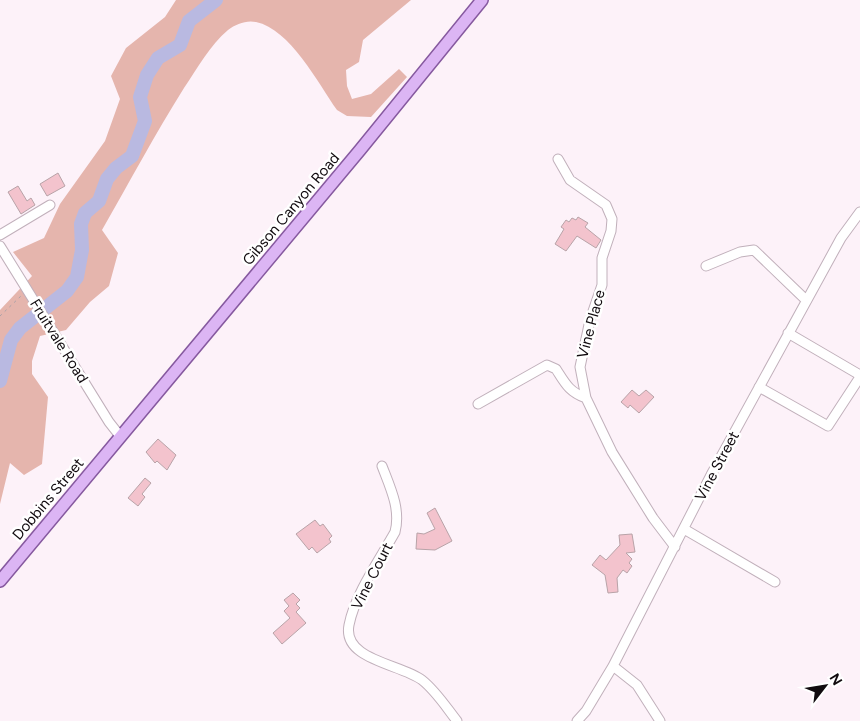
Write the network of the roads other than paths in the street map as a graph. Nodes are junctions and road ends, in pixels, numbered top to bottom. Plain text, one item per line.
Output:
1 (482, 0) edge
2 (558, 159) dead end
3 (50, 205) dead end
4 (860, 212) edge
5 (0, 235) edge
6 (0, 247) edge
7 (706, 266) dead end
8 (806, 300) junction
9 (788, 333) junction
10 (860, 376) edge
11 (759, 387) junction
12 (586, 398) junction
13 (478, 404) dead end
14 (120, 436) junction
15 (382, 466) dead end
16 (684, 530) junction
17 (675, 547) junction
18 (0, 581) edge
19 (775, 582) dead end
20 (613, 666) junction
21 (457, 721) edge
22 (577, 721) edge
23 (660, 721) edge

1 - 14 main road, Gibson Canyon Road
2 - 12 street, Vine Place
3 - 5 street
4 - 8 street, Vine Street
6 - 14 street, Fruitvale Road
7 - 8 street
8 - 9 street, Vine Street
9 - 10 street
9 - 11 street, Vine Street
10 - 11 street
11 - 16 street, Vine Street
12 - 13 street
12 - 17 street, Vine Place
14 - 18 main road, Dobbins Street
15 - 21 street, Vine Court
16 - 17 street, Vine Street
16 - 19 street
17 - 20 street, Vine Street
20 - 22 street, Vine Street
20 - 23 street

